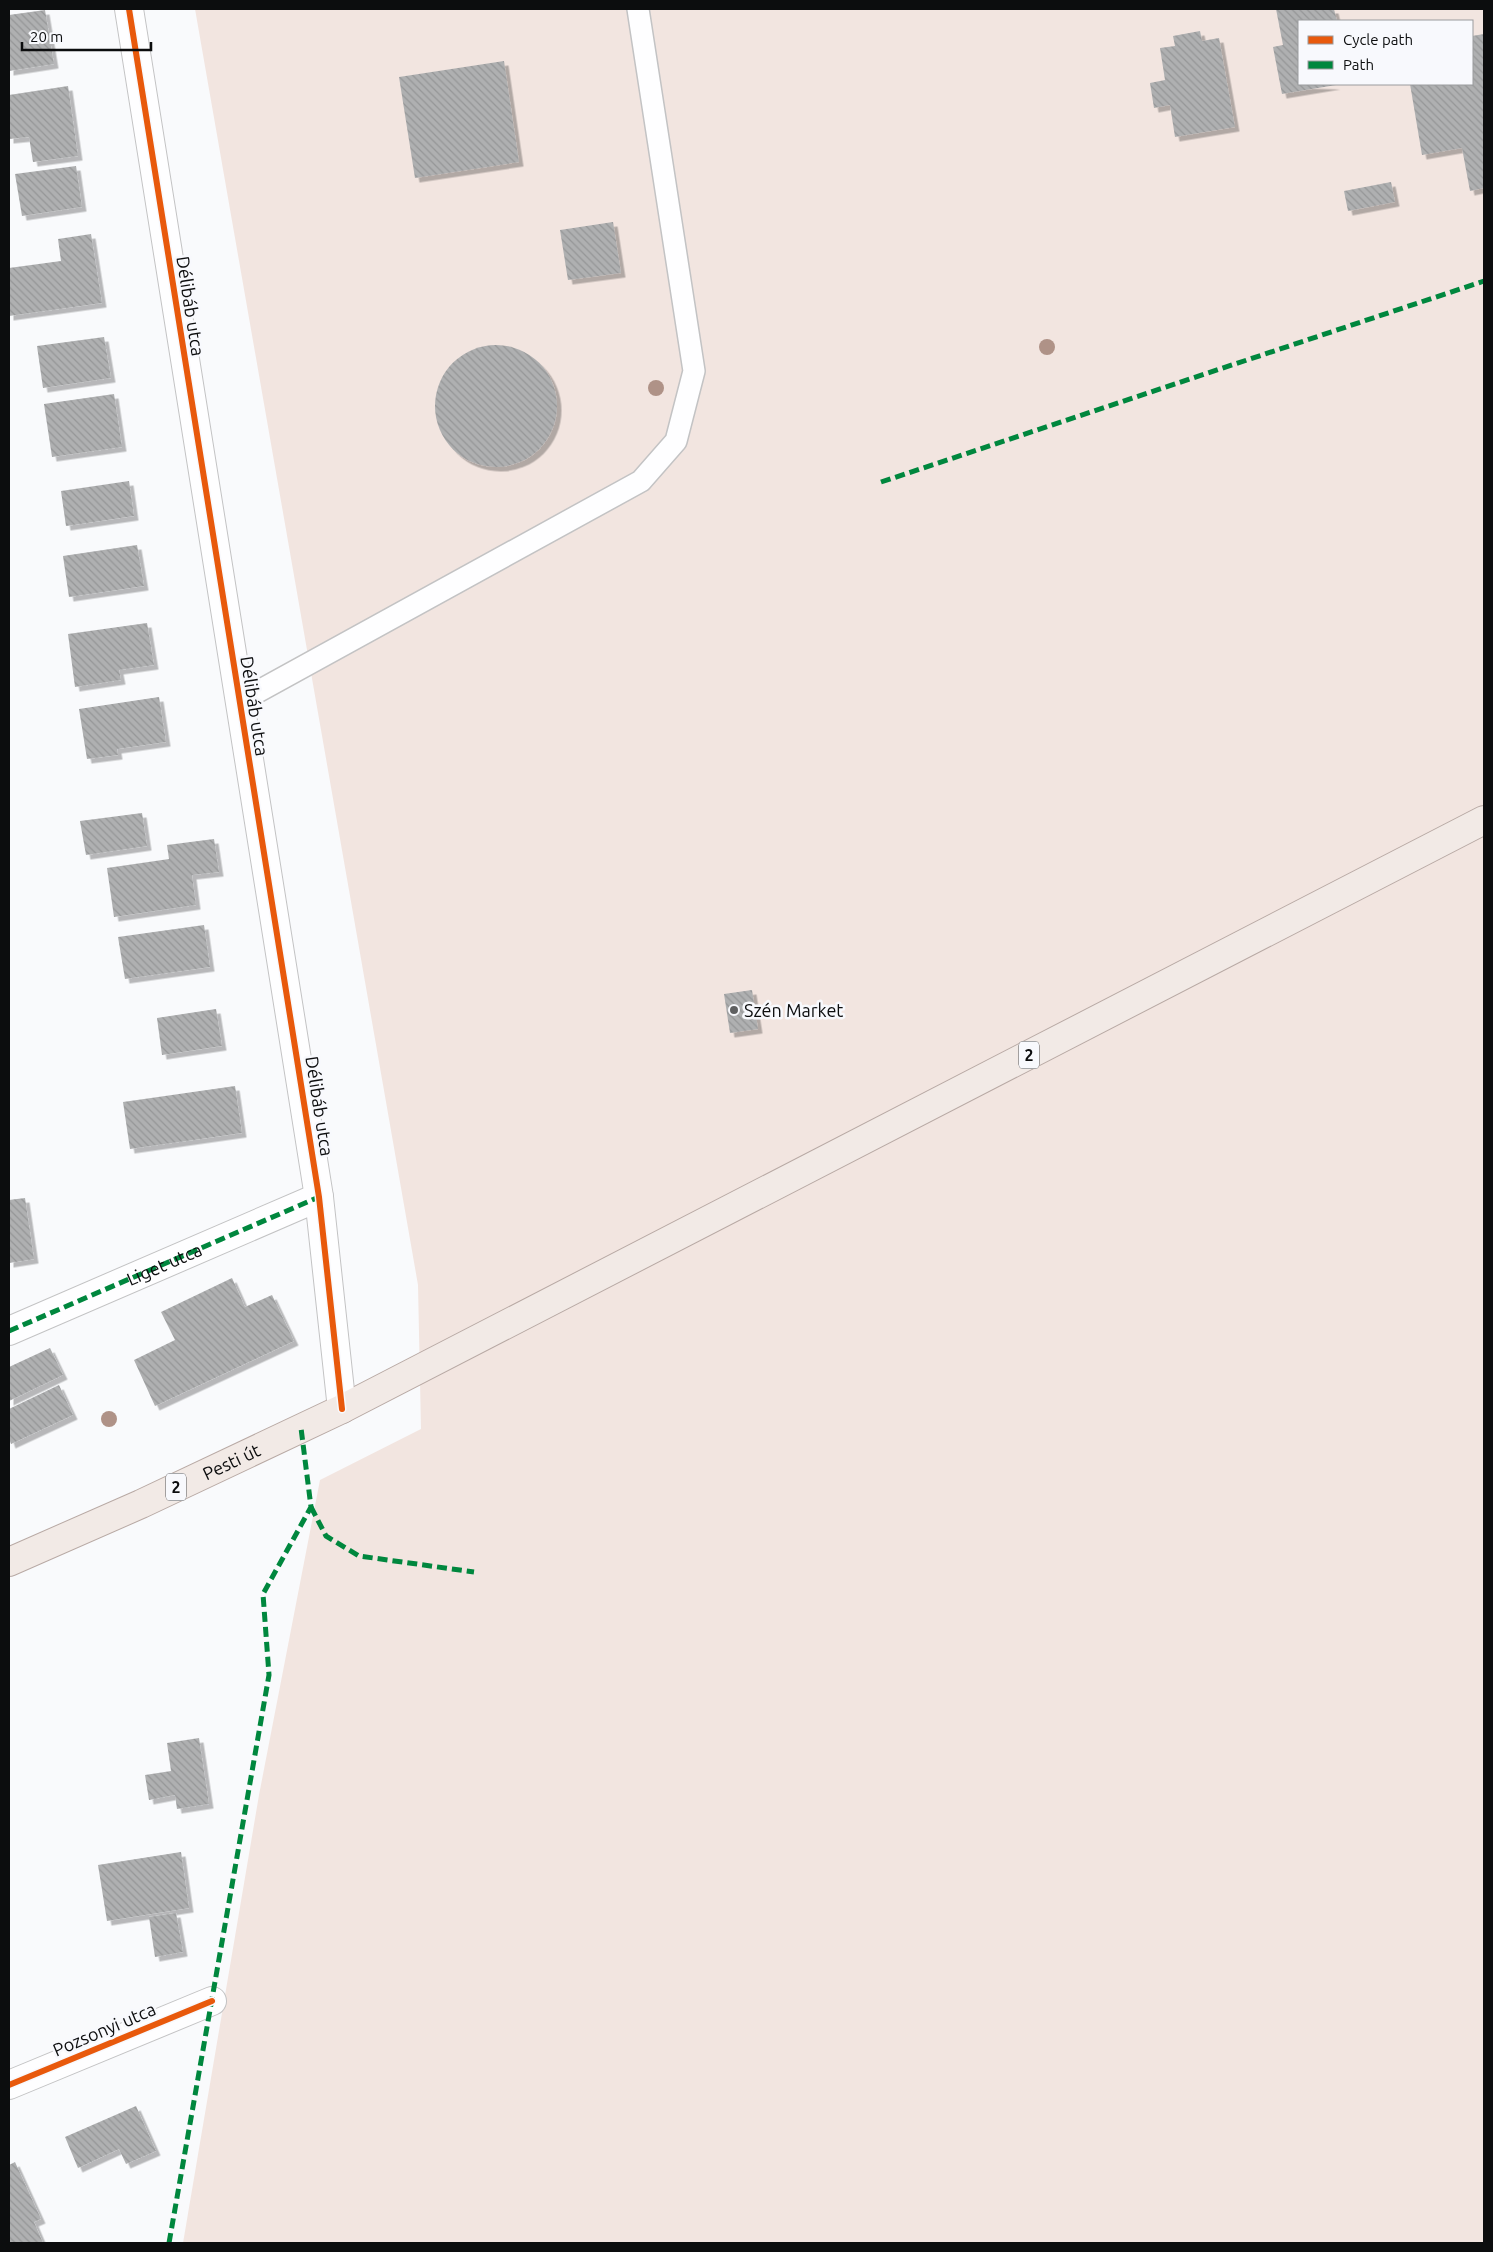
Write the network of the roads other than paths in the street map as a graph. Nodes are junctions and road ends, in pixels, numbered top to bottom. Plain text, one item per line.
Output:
1 (129, 9) edge
2 (638, 9) edge
3 (239, 702) junction
4 (1484, 820) edge
5 (320, 1197) junction
6 (9, 1332) edge
7 (342, 1409) junction
8 (9, 1562) edge
9 (212, 2001) dead end
10 (9, 2085) edge

1 - 3 street, Délibáb utca
2 - 3 lane
3 - 5 street, Délibáb utca
4 - 7 main road, 2
5 - 6 street, Liget utca
5 - 7 street, Délibáb utca
7 - 8 main road, Pesti út / 2
9 - 10 street, Pozsonyi utca

